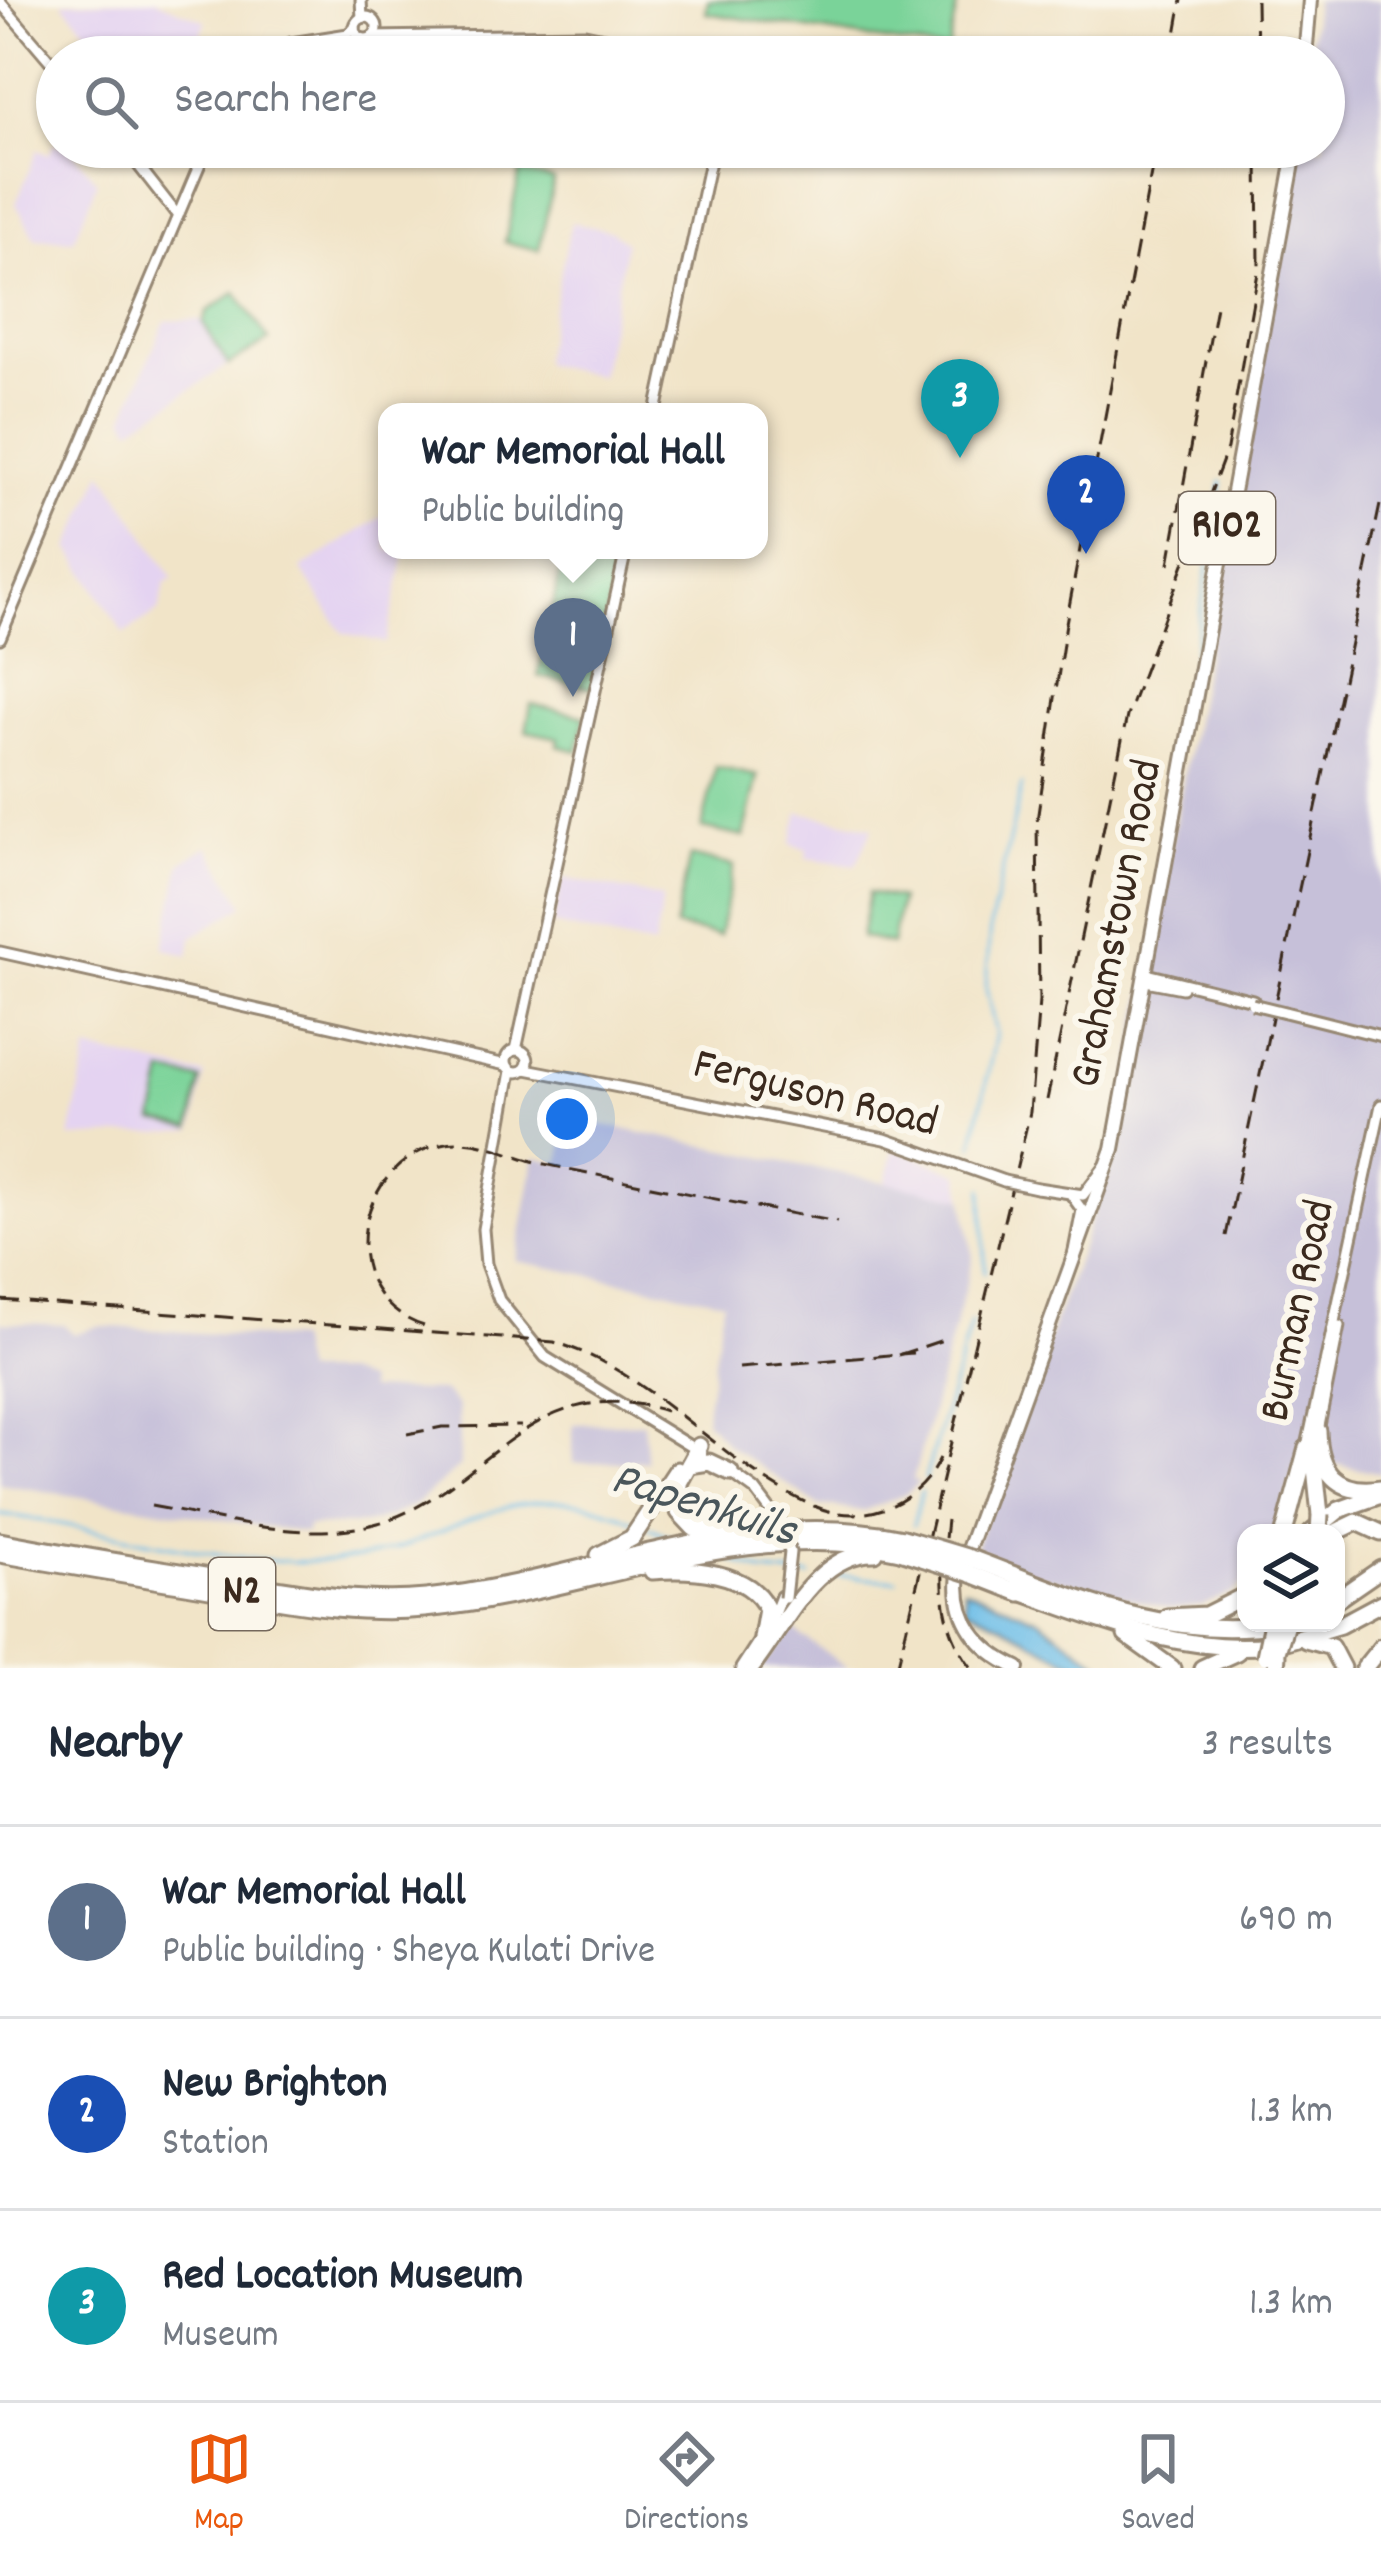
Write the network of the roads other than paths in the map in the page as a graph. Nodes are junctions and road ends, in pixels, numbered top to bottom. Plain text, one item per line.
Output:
1 (363, 0) edge
2 (1310, 0) edge
3 (2, 1) edge
4 (361, 21) junction
5 (371, 35) junction
6 (331, 36) edge
7 (355, 36) edge
8 (390, 36) edge
9 (468, 36) edge
10 (595, 36) edge
11 (1307, 36) edge
12 (36, 42) edge
13 (144, 168) edge
14 (147, 168) edge
15 (198, 168) edge
16 (708, 168) edge
17 (1292, 168) edge
18 (188, 191) junction
19 (171, 194) junction
20 (180, 211) junction
21 (658, 403) edge
22 (624, 559) edge
23 (0, 638) edge
24 (0, 952) edge
25 (1146, 977) junction
26 (1381, 1033) edge
27 (516, 1059) junction
28 (1381, 1105) edge
29 (1381, 1127) edge
30 (1108, 1164) junction
31 (1072, 1196) junction
32 (1074, 1261) junction
33 (1318, 1431) junction
34 (695, 1447) junction
35 (1307, 1448) joint
36 (687, 1466) junction
37 (730, 1472) junction
38 (1381, 1491) edge
39 (775, 1513) junction
40 (1289, 1524) edge
41 (1318, 1524) edge
42 (1325, 1524) edge
43 (1345, 1528) edge
44 (866, 1531) junction
45 (1381, 1533) edge
46 (0, 1540) edge
47 (901, 1548) junction
48 (0, 1555) edge
49 (1381, 1569) edge
50 (967, 1571) junction
51 (1381, 1583) edge
52 (1012, 1589) junction
53 (500, 1591) junction
54 (1345, 1596) edge
55 (783, 1597) junction
56 (1076, 1597) junction
57 (1345, 1599) edge
58 (1381, 1599) edge
59 (1237, 1600) edge
60 (1345, 1615) edge
61 (1237, 1625) edge
62 (1296, 1632) edge
63 (1149, 1634) junction
64 (762, 1638) junction
65 (1291, 1641) junction
66 (1381, 1647) edge
67 (1272, 1659) edge
68 (741, 1668) edge
69 (751, 1668) edge
70 (1018, 1668) edge
71 (1172, 1668) edge
72 (1202, 1668) edge
73 (1342, 1668) edge
74 (1364, 1668) edge

1 - 4 street
2 - 11 main road
3 - 12 street
4 - 5 street
4 - 5 street
4 - 6 street
5 - 7 street
5 - 8 street
9 - 10 street
13 - 20 street
14 - 19 street
15 - 18 street
16 - 21 street
17 - 25 main road, Grahamstown Road / R102
18 - 19 street
18 - 20 street
19 - 20 street
20 - 23 street
22 - 27 street
24 - 27 street, Ferguson Road
25 - 26 street, bridge
25 - 30 main road, Grahamstown Road / R102
27 - 31 street, Ferguson Road, bridge
27 - 34 street
28 - 35 street, Burman Road
29 - 33 street, Burman Road
30 - 31 street
30 - 32 main road, Grahamstown Road / R102
31 - 32 street
32 - 50 main road, Grahamstown Road / R102
33 - 38 highway
33 - 41 highway, Burman Road, bridge
34 - 36 highway
34 - 37 street
34 - 39 street
34 - 53 highway
35 - 40 highway
36 - 37 highway
36 - 44 highway
37 - 39 street
38 - 42 highway
39 - 55 street, bridge
43 - 45 highway
44 - 47 highway, N2
44 - 53 highway, N2
46 - 53 highway, N2
47 - 50 highway, N2, bridge
47 - 50 highway, N2, bridge
47 - 53 highway, N2
47 - 69 highway
48 - 53 highway, N2
49 - 54 highway
50 - 52 highway, N2
50 - 56 highway, N2
50 - 70 main road, Grahamstown Road / R102
51 - 57 highway
52 - 63 highway, N2
52 - 71 highway
53 - 64 highway
55 - 64 street
55 - 69 street
56 - 59 highway
56 - 61 highway, N2
58 - 60 highway
58 - 65 highway
62 - 63 highway, N2
63 - 67 highway
64 - 68 street
65 - 67 highway
65 - 73 highway
66 - 74 highway
67 - 72 highway

